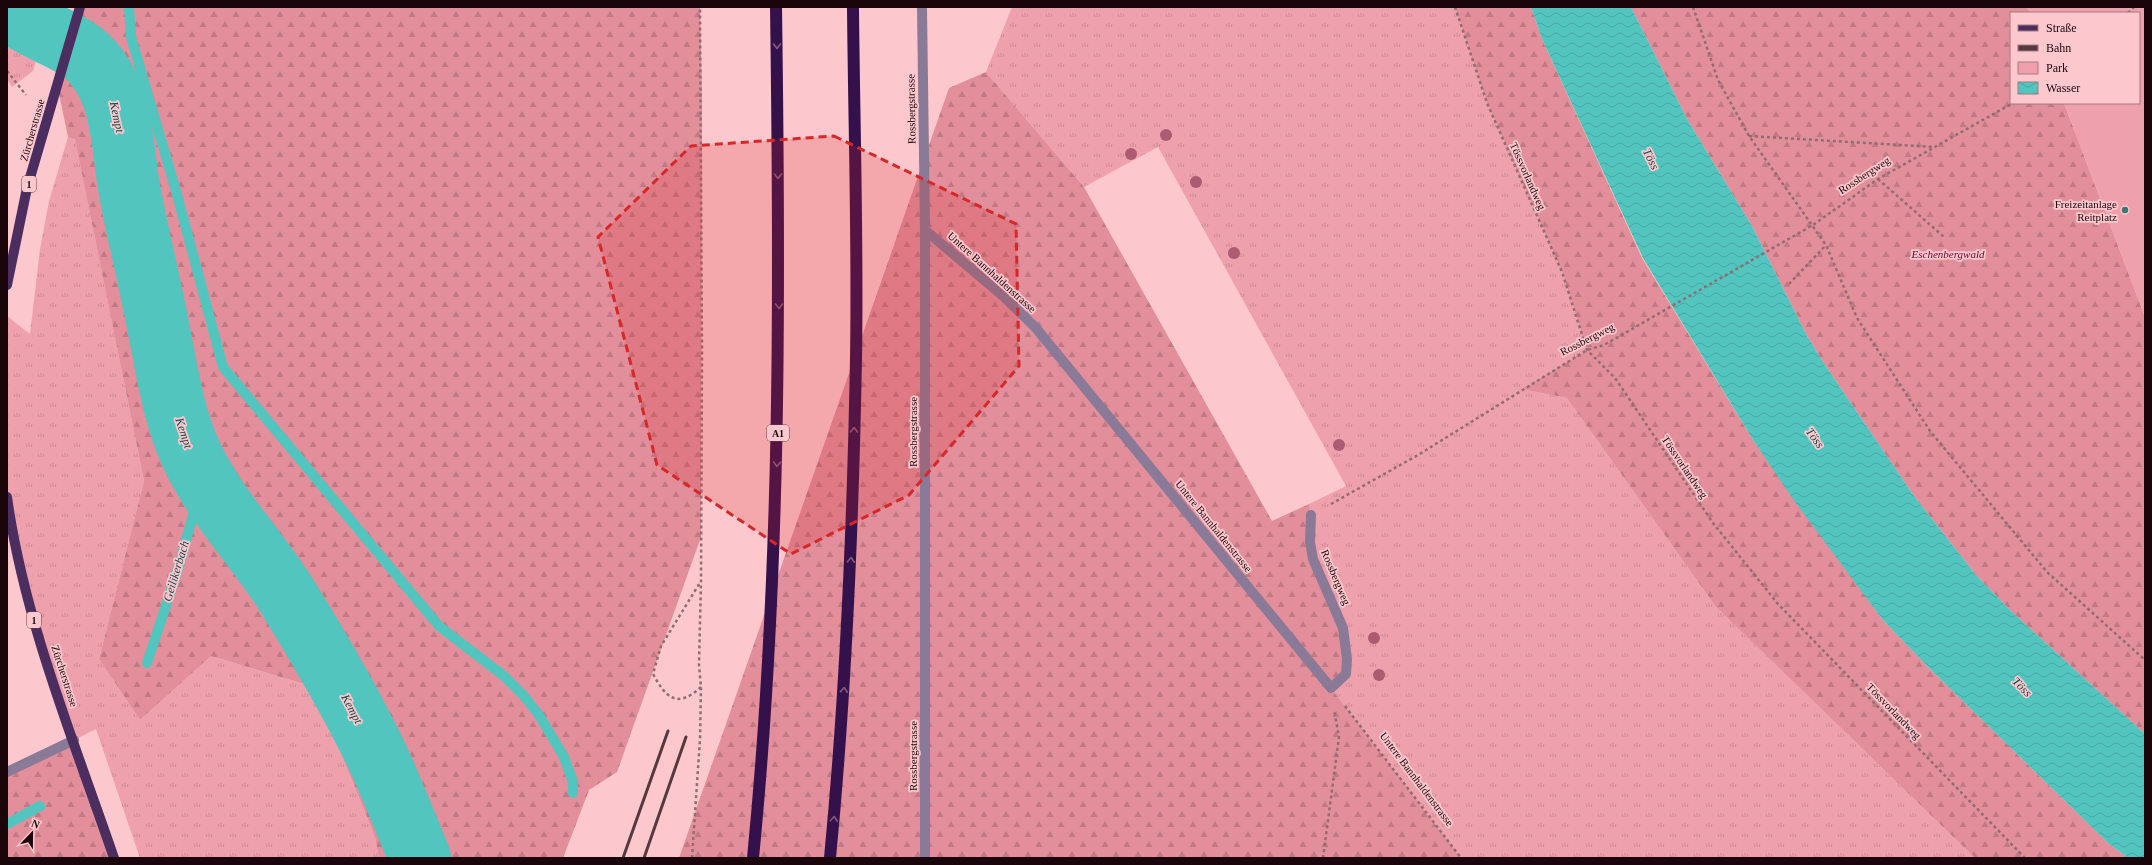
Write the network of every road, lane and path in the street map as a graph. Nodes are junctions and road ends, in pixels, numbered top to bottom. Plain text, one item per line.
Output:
1 (80, 7) edge
2 (700, 7) edge
3 (776, 7) edge
4 (853, 7) edge
5 (922, 7) edge
6 (1455, 7) edge
7 (1693, 7) edge
8 (7, 71) edge
9 (26, 95) dead end
10 (2011, 104) edge
11 (1749, 136) junction
12 (1935, 147) junction
13 (1878, 179) junction
14 (1813, 225) junction
15 (925, 230) junction
16 (1944, 237) dead end
17 (1826, 245) junction
18 (1789, 284) dead end
19 (7, 285) edge
20 (1587, 350) junction
21 (7, 497) edge
22 (1311, 515) joint
23 (701, 581) junction
24 (2145, 660) edge
25 (701, 687) junction
26 (1331, 688) junction
27 (1339, 737) dead end
28 (74, 740) junction
29 (7, 772) edge
30 (114, 858) edge
31 (692, 858) edge
32 (753, 858) edge
33 (830, 858) edge
34 (924, 858) edge
35 (1324, 858) edge
36 (1461, 858) edge
37 (2025, 858) edge

1 - 19 main road, Zürcherstrasse / 1
2 - 23 path
3 -> 32 highway, A1
33 -> 4 highway
5 - 15 street, Rossbergstrasse
6 - 20 path, Tössvorlandweg
7 - 11 path
8 - 9 path
10 - 12 path, Rossbergweg
11 - 12 path
11 - 14 path
12 - 13 path, Rossbergweg
13 - 14 path, Rossbergweg
13 - 16 path
14 - 17 path
14 - 20 path, Rossbergweg
15 - 26 street, Untere Bannhaldenstrasse
15 - 34 street, Rossbergstrasse
17 - 18 path
17 - 24 path
20 - 22 path, Rossbergweg
20 - 37 path, Tössvorlandweg
21 - 28 main road, Zürcherstrasse / 1
22 - 26 street, Rossbergweg
23 - 25 path
23 - 25 path
25 - 31 path
26 - 36 path, Untere Bannhaldenstrasse
27 - 35 path
28 - 29 street
28 - 30 main road, Zürcherstrasse / 1

